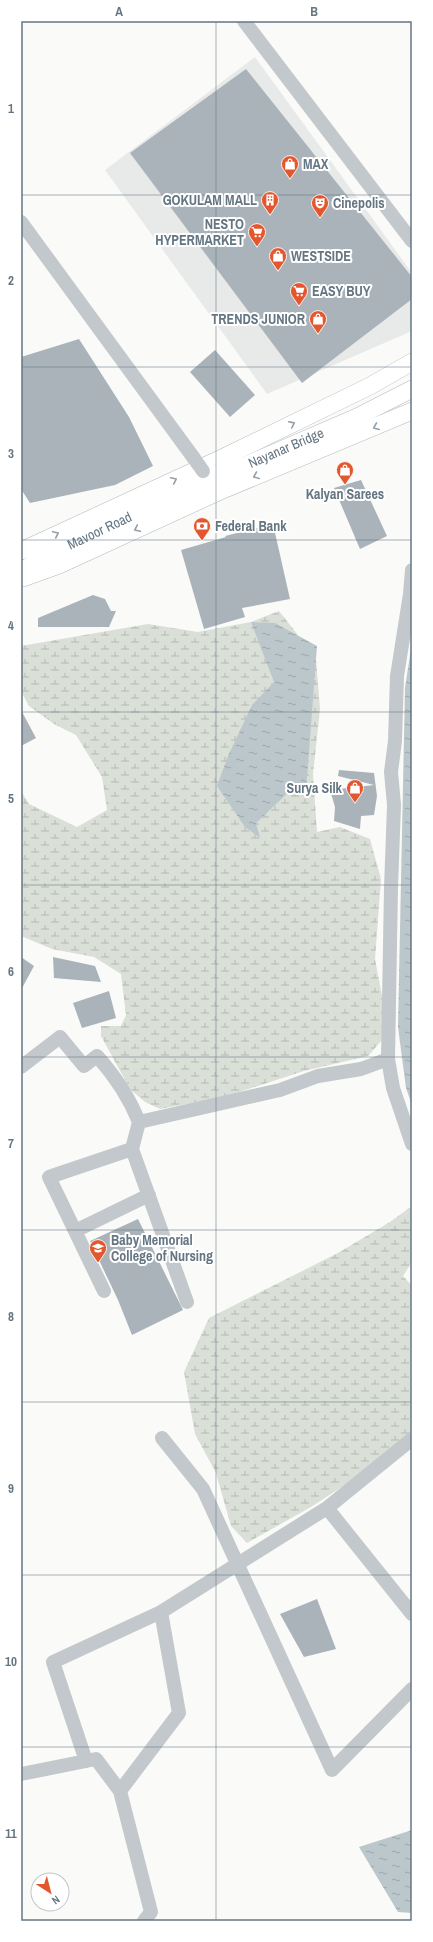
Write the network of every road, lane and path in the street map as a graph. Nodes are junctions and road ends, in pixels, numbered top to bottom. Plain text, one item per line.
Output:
1 (244, 21) edge
2 (21, 222) edge
3 (412, 241) edge
4 (412, 362) edge
5 (412, 389) edge
6 (412, 411) edge
7 (204, 473) dead end
8 (158, 503) joint
9 (21, 551) edge
10 (41, 558) junction
11 (21, 563) edge
12 (412, 570) edge
13 (21, 572) edge
14 (21, 578) edge
15 (388, 1059) junction
16 (21, 1067) edge
17 (139, 1122) junction
18 (412, 1144) edge
19 (132, 1149) junction
20 (149, 1195) junction
21 (75, 1231) junction
22 (104, 1291) dead end
23 (187, 1302) dead end
24 (162, 1438) dead end
25 (412, 1439) edge
26 (327, 1508) junction
27 (238, 1563) junction
28 (161, 1612) junction
29 (412, 1614) edge
30 (412, 1688) edge
31 (86, 1761) junction
32 (21, 1774) edge
33 (120, 1791) junction
34 (144, 1921) edge

1 - 3 street
2 - 7 street, bridge
9 -> 4 main road
5 - 8 main road, Nayanar Bridge
6 -> 14 main road
8 - 10 main road, Mavoor Road
10 - 11 main road, Mavoor Road
10 - 13 main road, Mavoor Road
12 - 15 street
15 - 17 street
15 - 18 street
16 - 17 street
17 - 19 street
19 - 20 street
19 - 21 street
20 - 21 street
20 - 23 street
21 - 22 street
24 - 27 street
25 - 26 street
26 - 27 street
26 - 29 street
27 - 28 street
27 - 30 street
28 - 31 street
28 - 33 street
31 - 32 street
31 - 33 street
33 - 34 street

